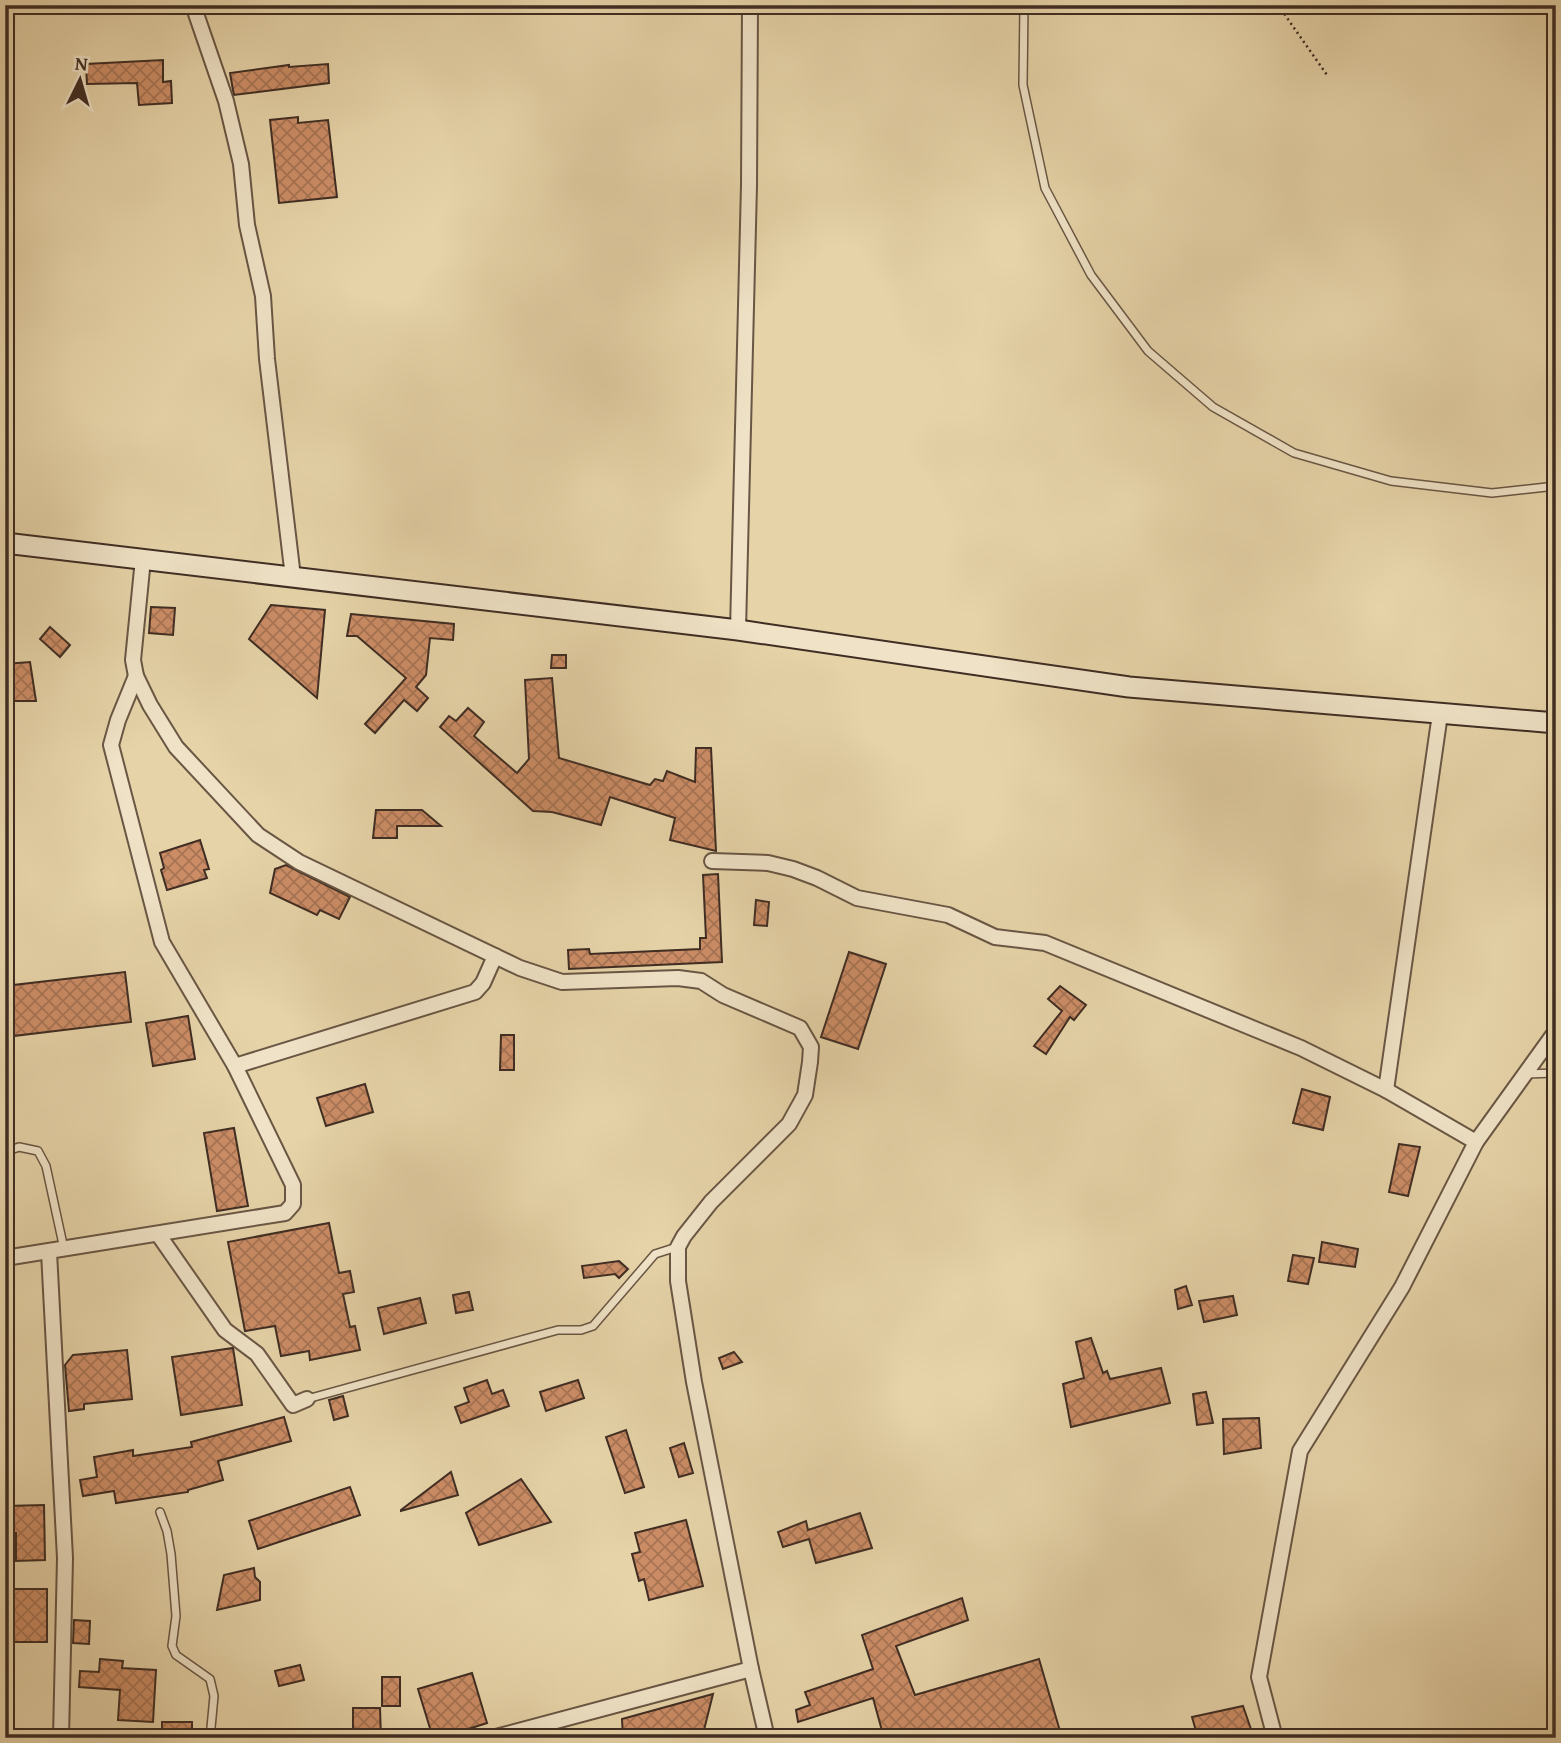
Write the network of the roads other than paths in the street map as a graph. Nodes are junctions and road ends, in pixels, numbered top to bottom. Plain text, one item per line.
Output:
1 (193, 5) edge
2 (750, 5) edge
3 (1024, 5) edge
4 (1556, 486) edge
5 (5, 543) edge
6 (143, 559) junction
7 (293, 577) junction
8 (738, 630) junction
9 (136, 676) junction
10 (1440, 714) junction
11 (1556, 723) edge
12 (712, 861) dead end
13 (495, 956) junction
14 (1556, 1031) edge
15 (235, 1066) junction
16 (1556, 1073) edge
17 (1524, 1074) junction
18 (1386, 1090) junction
19 (1476, 1142) junction
20 (5, 1152) edge
21 (158, 1234) junction
22 (678, 1247) junction
23 (57, 1251) junction
24 (5, 1258) edge
25 (307, 1399) joint
26 (160, 1511) dead end
27 (751, 1669) junction
28 (61, 1738) edge
29 (210, 1738) edge
30 (492, 1738) edge
31 (767, 1738) edge
32 (1275, 1738) edge

1 - 7 street
2 - 8 street
3 - 4 lane
5 - 6 main road
6 - 7 main road
6 - 9 street
7 - 8 main road
8 - 10 main road
9 - 13 street
9 - 15 street
10 - 11 main road
10 - 18 street
12 - 18 street
13 - 15 street
13 - 22 street
14 - 17 street
15 - 21 street
16 - 17 lane
17 - 19 street
18 - 19 street
19 - 32 street
20 - 23 lane
21 - 23 street
21 - 25 street
22 - 25 lane
22 - 27 street
23 - 24 street
23 - 28 street
26 - 29 lane
27 - 30 street
27 - 31 street

